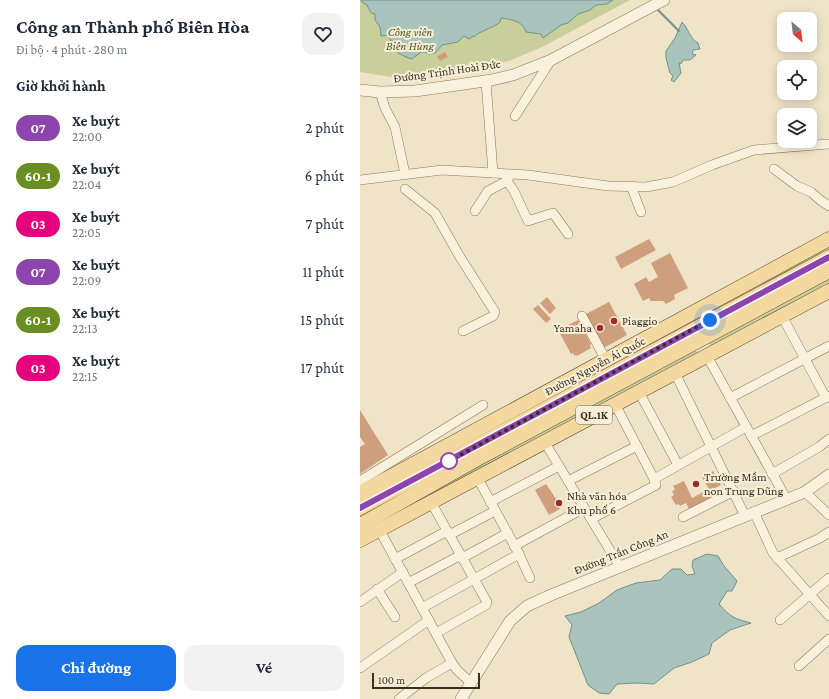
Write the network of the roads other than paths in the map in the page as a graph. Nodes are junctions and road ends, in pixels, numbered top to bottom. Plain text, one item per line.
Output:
1 (658, 3) edge
2 (551, 60) junction
3 (486, 81) junction
4 (360, 90) edge
5 (380, 92) junction
6 (515, 116) dead end
7 (829, 144) edge
8 (774, 169) dead end
9 (493, 173) junction
10 (405, 174) junction
11 (509, 178) junction
12 (360, 180) edge
13 (631, 186) junction
14 (405, 190) dead end
15 (829, 206) edge
16 (475, 211) dead end
17 (641, 212) dead end
18 (568, 234) dead end
19 (829, 239) edge
20 (829, 257) edge
21 (829, 271) edge
22 (829, 291) edge
23 (582, 316) dead end
24 (782, 316) junction
25 (693, 329) junction
26 (463, 331) dead end
27 (829, 346) edge
28 (707, 356) junction
29 (804, 359) junction
30 (606, 360) junction
31 (675, 373) junction
32 (639, 392) junction
33 (828, 397) edge
34 (730, 398) junction
35 (615, 404) junction
36 (483, 405) dead end
37 (746, 427) junction
38 (751, 436) junction
39 (829, 439) edge
40 (544, 441) junction
41 (637, 446) junction
42 (711, 446) junction
43 (678, 465) junction
44 (559, 466) junction
45 (772, 474) junction
46 (829, 475) edge
47 (476, 477) junction
48 (654, 479) junction
49 (360, 481) edge
50 (568, 481) junction
51 (734, 491) junction
52 (805, 492) junction
53 (787, 500) junction
54 (361, 501) edge
55 (430, 502) junction
56 (490, 502) junction
57 (584, 508) junction
58 (495, 511) junction
59 (750, 514) junction
60 (829, 515) edge
61 (684, 517) dead end
62 (591, 519) junction
63 (376, 524) junction
64 (360, 525) edge
65 (829, 532) edge
66 (448, 533) junction
67 (508, 534) junction
68 (360, 540) edge
69 (517, 550) junction
70 (461, 557) junction
71 (777, 558) junction
72 (395, 559) junction
73 (620, 567) junction
74 (403, 572) junction
75 (530, 578) dead end
76 (829, 578) edge
77 (474, 579) junction
78 (408, 583) junction
79 (377, 589) junction
80 (810, 595) junction
81 (360, 602) edge
82 (422, 608) junction
83 (829, 616) edge
84 (395, 617) dead end
85 (429, 620) junction
86 (780, 620) dead end
87 (436, 633) junction
88 (829, 640) edge
89 (452, 663) junction
90 (799, 666) dead end
91 (360, 668) edge
92 (471, 682) junction
93 (399, 699) edge
94 (461, 699) edge

1 - 2 street, Đường Trịnh Hoài Đức
2 - 3 street, Đường Trịnh Hoài Đức
2 - 6 street
3 - 5 street, Đường Trịnh Hoài Đức
3 - 9 street
4 - 5 street, Đường Trịnh Hoài Đức
5 - 10 street
7 - 13 street
8 - 15 street
9 - 10 street
9 - 11 street
10 - 12 street
11 - 13 street
11 - 16 street
11 - 18 street
13 - 17 street
14 - 26 street
19 - 25 main road, Đường Nguyễn Ái Quốc / QL.1K
20 - 25 main road, Đường Nguyễn Ái Quốc / QL.1K
21 - 25 main road, Đường Nguyễn Ái Quốc / QL.1K
22 - 24 main road, Đường Nguyễn Ái Quốc / QL.1K
23 - 30 street
24 - 28 main road, Đường Nguyễn Ái Quốc / QL.1K
24 - 29 street
25 - 28 main road
25 - 30 main road, Đường Nguyễn Ái Quốc / QL.1K
25 - 54 main road, Đường Nguyễn Ái Quốc / QL.1K
25 - 63 main road, Đường Nguyễn Ái Quốc / QL.1K
27 - 29 street
28 - 31 main road, Đường Nguyễn Ái Quốc / QL.1K
28 - 34 street
29 - 33 street
29 - 34 street
30 - 54 main road, Đường Nguyễn Ái Quốc / QL.1K
31 - 32 main road, Đường Nguyễn Ái Quốc / QL.1K
31 - 42 street
32 - 35 main road, Đường Nguyễn Ái Quốc / QL.1K
32 - 43 street
33 - 38 street
34 - 37 street
35 - 40 main road, Đường Nguyễn Ái Quốc / QL.1K
35 - 41 street
36 - 49 street
37 - 38 street
37 - 42 street
38 - 45 street
39 - 45 street
40 - 44 street
40 - 47 main road, Đường Nguyễn Ái Quốc / QL.1K
41 - 48 street
41 - 50 street
42 - 43 street
42 - 51 street
43 - 48 street
44 - 50 street
44 - 56 street
45 - 53 street
46 - 52 street, Đường Trần Công An
47 - 55 main road, Đường Nguyễn Ái Quốc / QL.1K
47 - 56 street
48 - 62 street
50 - 57 street
51 - 59 street
51 - 61 street
52 - 53 street, Đường Trần Công An
52 - 60 street
53 - 59 street, Đường Trần Công An
54 - 63 main road
55 - 63 main road, Đường Nguyễn Ái Quốc / QL.1K
55 - 66 street
56 - 58 street
57 - 62 street
57 - 69 street
58 - 66 street
58 - 67 street
59 - 71 street
59 - 73 street, Đường Trần Công An
62 - 73 street
63 - 64 main road, Đường Nguyễn Ái Quốc / QL.1K
63 - 68 main road, Đường Nguyễn Ái Quốc / QL.1K
63 - 72 street
65 - 71 street
66 - 70 street
66 - 72 street
67 - 69 street
67 - 70 street
69 - 75 street
69 - 77 street
70 - 77 street
70 - 78 street
71 - 80 street
72 - 74 street
73 - 92 street, Đường Trần Công An
74 - 78 street
74 - 79 street
76 - 80 street
77 - 82 street
77 - 87 street
78 - 82 street
79 - 81 street
79 - 84 street
80 - 83 street
80 - 86 street
82 - 85 street
85 - 87 street
85 - 91 street
87 - 89 street
88 - 90 street
89 - 92 street
89 - 93 street
92 - 94 street, Đường Trần Công An

